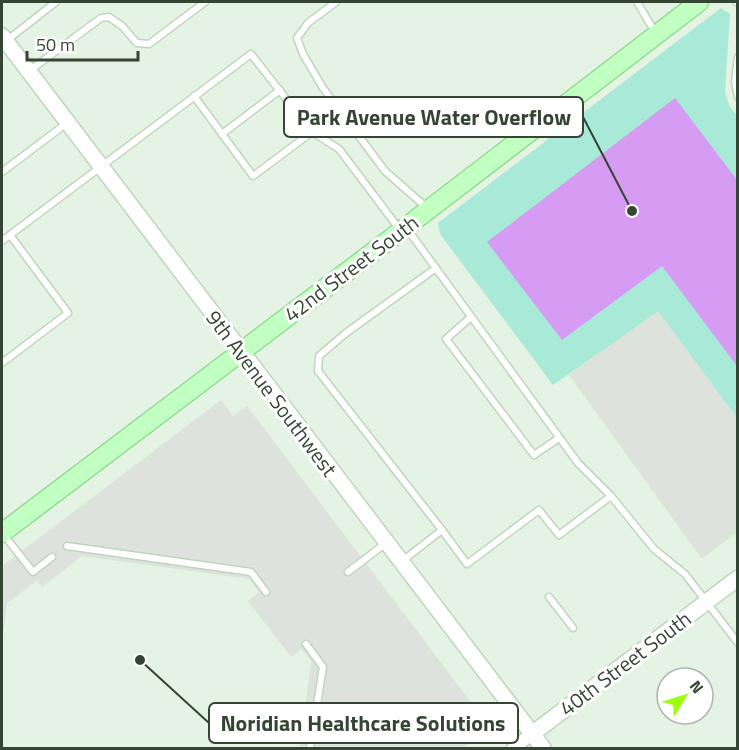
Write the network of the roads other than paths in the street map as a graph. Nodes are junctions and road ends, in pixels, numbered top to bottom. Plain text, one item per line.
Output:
1 (56, 2) edge
2 (205, 2) edge
3 (336, 2) edge
4 (637, 2) edge
5 (699, 2) edge
6 (657, 35) junction
7 (3, 39) edge
8 (738, 57) edge
9 (28, 72) junction
10 (280, 90) junction
11 (194, 96) junction
12 (738, 97) edge
13 (67, 123) junction
14 (312, 132) junction
15 (222, 134) junction
16 (100, 167) junction
17 (2, 172) edge
18 (429, 209) junction
19 (403, 229) junction
20 (10, 235) junction
21 (2, 241) edge
22 (436, 268) junction
23 (471, 317) junction
24 (240, 352) junction
25 (2, 363) edge
26 (559, 438) junction
27 (611, 496) junction
28 (442, 530) junction
29 (2, 532) edge
30 (386, 543) junction
31 (67, 546) dead end
32 (52, 557) dead end
33 (401, 562) junction
34 (348, 572) dead end
35 (738, 578) edge
36 (266, 592) dead end
37 (549, 597) dead end
38 (707, 601) junction
39 (573, 628) dead end
40 (738, 643) edge
41 (306, 644) dead end
42 (532, 734) junction
43 (310, 748) edge
44 (513, 748) edge
45 (543, 748) edge

1 - 7 lane
2 - 9 lane
3 - 18 lane
4 - 6 lane
5 - 6 main road, 42nd Street South
6 - 18 main road, 42nd Street South
7 - 9 street, 9th Avenue Southwest
8 - 12 lane
9 - 13 street, 9th Avenue Southwest
10 - 11 lane
10 - 14 lane
10 - 15 lane
11 - 15 lane
11 - 16 lane
13 - 16 street, 9th Avenue Southwest
13 - 17 lane
14 - 15 lane
14 - 19 lane
16 - 20 lane
16 - 24 street, 9th Avenue Southwest
18 - 19 main road, 42nd Street South
19 - 22 lane
19 - 24 main road, 42nd Street South
20 - 21 lane
20 - 25 lane
22 - 23 lane
22 - 28 lane
23 - 26 lane
23 - 26 lane
24 - 29 main road, 42nd Street South
24 - 30 street, 9th Avenue Southwest
26 - 27 lane
27 - 28 lane
27 - 38 lane
28 - 33 lane
29 - 32 lane
30 - 33 street, 9th Avenue Southwest
30 - 34 lane
31 - 36 lane
33 - 42 street, 9th Avenue Southwest
35 - 38 street, 40th Street South
37 - 39 lane
38 - 40 lane
38 - 42 street, 40th Street South
41 - 43 lane
42 - 44 street, 40th Street South
42 - 45 street, 9th Avenue Southwest

